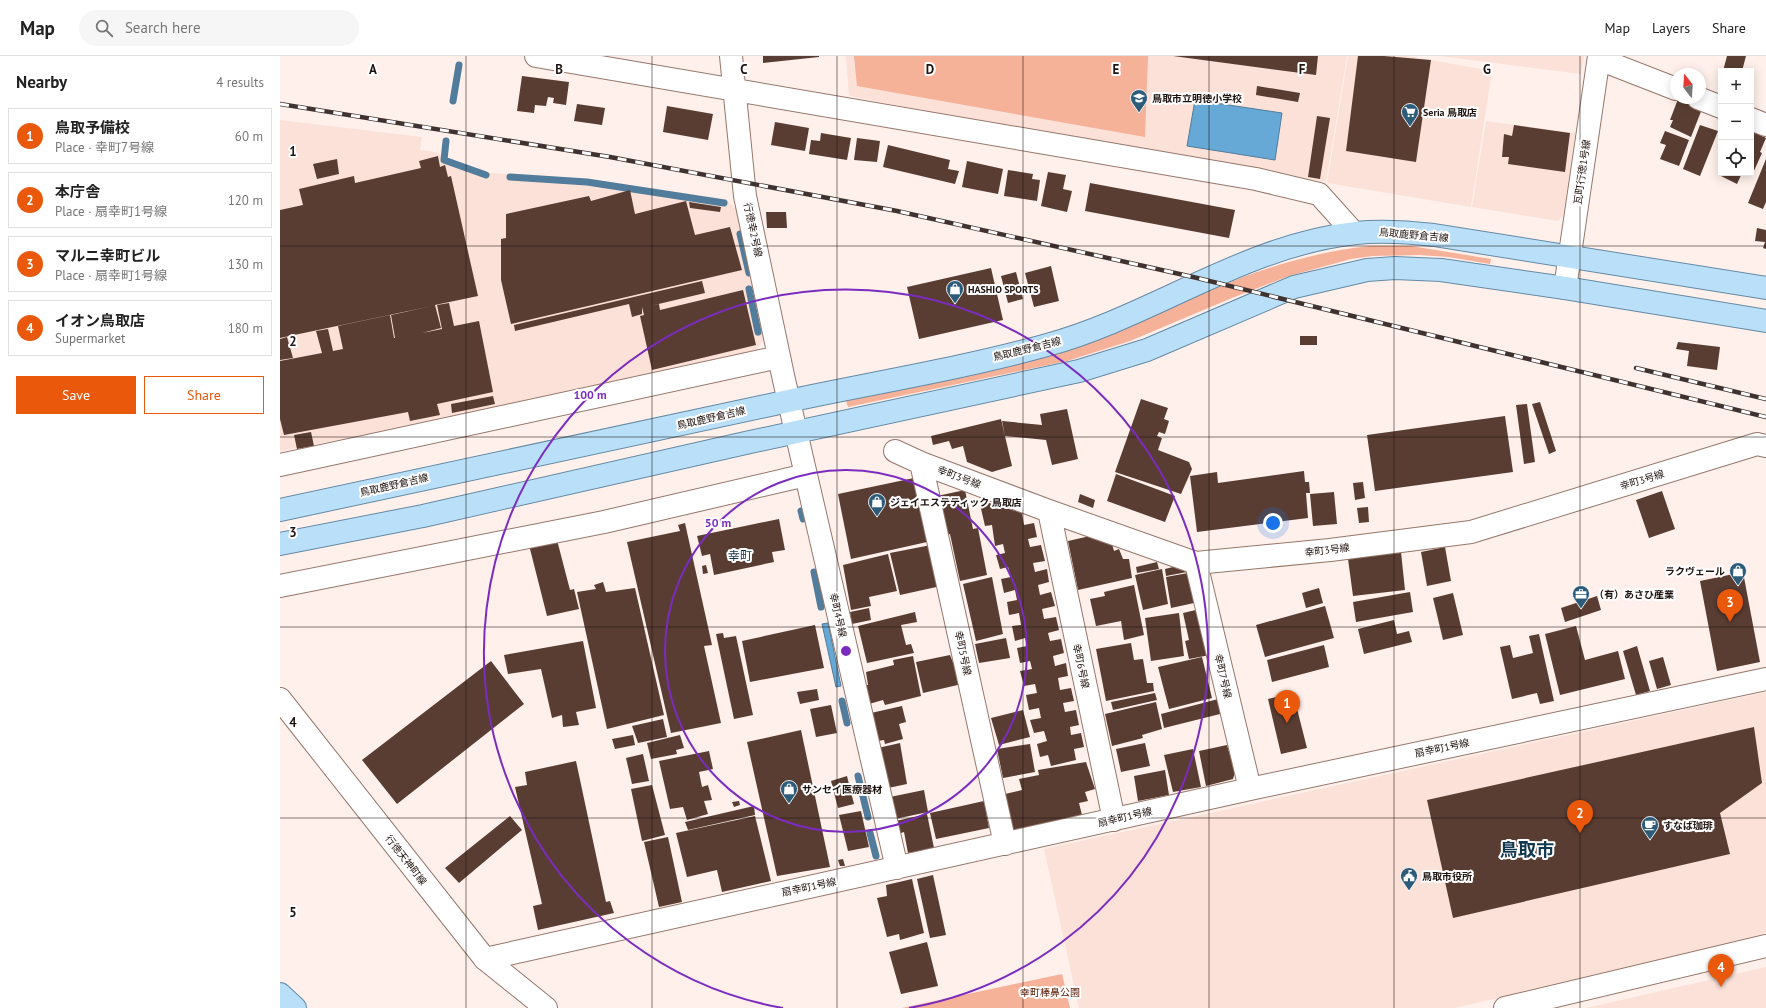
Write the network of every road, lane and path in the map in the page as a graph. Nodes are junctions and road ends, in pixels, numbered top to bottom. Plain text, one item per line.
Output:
1 (536, 56) edge
2 (731, 56) edge
3 (1599, 57) edge
4 (1670, 87) edge
5 (734, 91) junction
6 (1706, 101) edge
7 (1718, 106) edge
8 (1754, 120) edge
9 (1766, 125) edge
10 (1354, 233) junction
11 (1570, 256) junction
12 (1565, 288) junction
13 (1766, 288) edge
14 (1766, 321) edge
15 (779, 357) junction
16 (789, 401) junction
17 (796, 432) junction
18 (1766, 446) edge
19 (895, 451) dead end
20 (920, 463) junction
21 (280, 465) edge
22 (806, 475) junction
23 (280, 510) edge
24 (1049, 511) junction
25 (280, 544) edge
26 (1196, 563) junction
27 (280, 586) edge
28 (1766, 679) edge
29 (280, 699) edge
30 (1250, 789) junction
31 (1114, 820) junction
32 (1005, 844) junction
33 (897, 868) junction
34 (1766, 946) edge
35 (485, 959) junction
36 (280, 994) edge
37 (295, 1008) edge
38 (546, 1008) edge
39 (1505, 1008) edge

1 - 5 street
2 - 5 street, 行徳幸2号線
3 - 4 street
3 - 11 street, 瓦町行徳1号線
5 - 10 street
5 - 15 street, 行徳幸2号線
6 - 7 street
8 - 9 street
10 - 11 main road, 鳥取鹿野倉吉線
10 - 16 main road, 鳥取鹿野倉吉線
11 - 12 street, 瓦町行徳1号線
11 - 13 main road, 鳥取鹿野倉吉線
12 - 14 main road
12 - 17 main road
15 - 16 street, 行徳幸2号線
15 - 21 street
16 - 17 street, 行徳幸2号線
16 - 23 main road, 鳥取鹿野倉吉線
17 - 22 street, 幸町4号線
17 - 25 main road
18 - 26 street, 幸町3号線
19 - 20 street, 幸町3号線
20 - 24 street, 幸町3号線
20 - 32 street, 幸町5号線
22 - 27 street
22 - 33 street, 幸町4号線
24 - 26 street, 幸町3号線
24 - 31 street, 幸町6号線
26 - 30 street, 幸町7号線
28 - 30 street, 扇幸町1号線
29 - 35 street, 行徳天神町線
30 - 31 street, 扇幸町1号線
31 - 32 street, 扇幸町1号線
32 - 33 street, 扇幸町1号線
33 - 35 street, 扇幸町1号線
34 - 39 street
35 - 38 street, 行徳天神町線
36 - 37 main road

